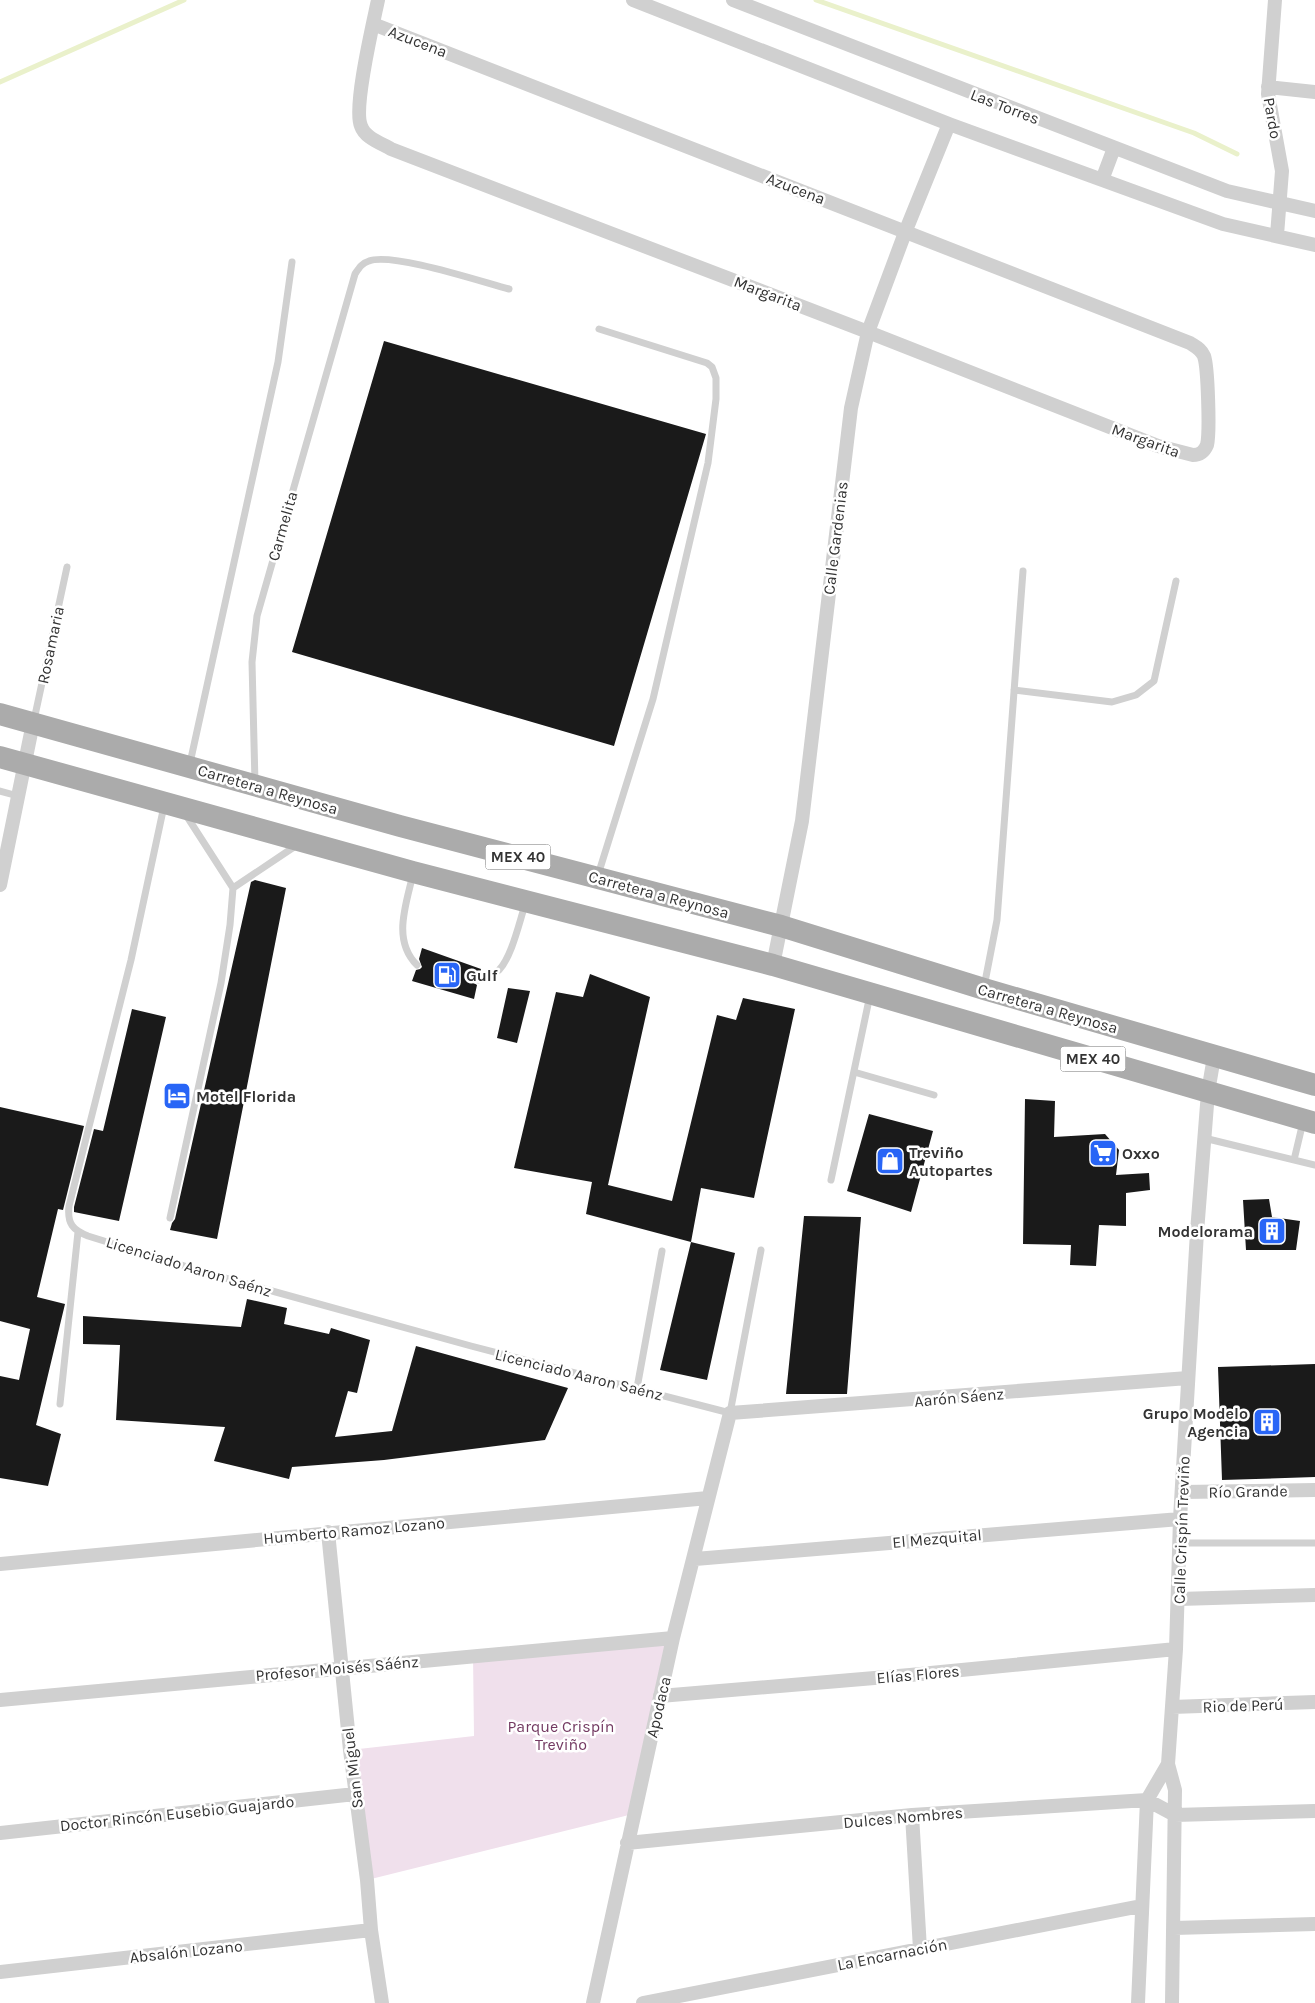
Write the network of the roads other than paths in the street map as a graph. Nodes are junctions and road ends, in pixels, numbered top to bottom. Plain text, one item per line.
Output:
1 (378, 0) edge
2 (633, 0) edge
3 (733, 0) edge
4 (1275, 0) edge
5 (373, 24) junction
6 (1268, 87) junction
7 (1315, 92) edge
8 (358, 109) joint
9 (949, 124) junction
10 (1114, 148) junction
11 (1102, 180) junction
12 (1280, 204) junction
13 (1315, 212) edge
14 (906, 230) junction
15 (1277, 235) junction
16 (1315, 245) edge
17 (292, 262) dead end
18 (509, 289) dead end
19 (599, 329) dead end
20 (868, 332) junction
21 (1198, 455) joint
22 (67, 567) dead end
23 (1023, 571) dead end
24 (1176, 581) dead end
25 (1014, 690) junction
26 (0, 714) edge
27 (33, 723) junction
28 (0, 757) edge
29 (26, 764) junction
30 (189, 767) junction
31 (255, 786) junction
32 (0, 791) edge
33 (19, 796) junction
34 (173, 805) junction
35 (303, 841) junction
36 (413, 872) junction
37 (597, 878) junction
38 (0, 884) edge
39 (232, 888) junction
40 (526, 902) junction
41 (781, 926) junction
42 (417, 965) dead end
43 (773, 966) junction
44 (478, 980) dead end
45 (984, 989) junction
46 (870, 995) junction
47 (1214, 1057) junction
48 (854, 1072) junction
49 (1315, 1085) edge
50 (1208, 1092) junction
51 (934, 1095) dead end
52 (1309, 1121) edge
53 (1204, 1138) junction
54 (1294, 1160) junction
55 (1315, 1165) edge
56 (831, 1180) dead end
57 (170, 1218) dead end
58 (78, 1232) junction
59 (761, 1250) dead end
60 (662, 1251) dead end
61 (1188, 1378) junction
62 (637, 1388) junction
63 (60, 1404) dead end
64 (730, 1413) junction
65 (1315, 1490) edge
66 (1182, 1492) junction
67 (708, 1498) junction
68 (1180, 1518) junction
69 (328, 1532) junction
70 (1180, 1542) junction
71 (1315, 1543) edge
72 (694, 1559) junction
73 (0, 1564) edge
74 (1315, 1595) edge
75 (1179, 1599) junction
76 (673, 1638) junction
77 (1176, 1649) junction
78 (340, 1667) junction
79 (660, 1696) junction
80 (0, 1700) edge
81 (1315, 1702) edge
82 (1172, 1707) junction
83 (1168, 1764) junction
84 (355, 1794) junction
85 (1147, 1800) junction
86 (1315, 1811) edge
87 (912, 1815) junction
88 (1175, 1815) junction
89 (0, 1833) edge
90 (627, 1844) junction
91 (1141, 1906) junction
92 (1315, 1924) edge
93 (1174, 1928) junction
94 (371, 1930) junction
95 (920, 1949) junction
96 (0, 1972) edge
97 (382, 2003) edge
98 (593, 2003) edge
99 (644, 2003) edge
100 (1138, 2003) edge
101 (1172, 2003) edge

1 - 5 street, Azucena
2 - 9 street
3 - 10 street, Las Torres
4 - 6 street, Pardo
5 - 8 street, Azucena
5 - 14 street, Azucena
6 - 7 street
6 - 12 street, Pardo
8 - 20 street, Margarita
9 - 11 street
9 - 14 street, Calle Gardenias
10 - 11 street
10 - 12 street, Las Torres
11 - 15 street
12 - 13 street, Las Torres
12 - 15 street, Pardo
14 - 20 street, Calle Gardenias
14 - 21 street, Azucena
15 - 16 street
17 - 30 lane
18 - 31 lane, Carmelita
19 - 37 lane
20 - 21 street, Margarita
20 - 41 street, Calle Gardenias
22 - 27 lane, Rosamaria
23 - 25 lane
24 - 25 lane
25 - 45 lane
26 - 27 main road, Carretera a Reynosa / MEX 40
27 - 29 street
27 - 30 main road, Carretera a Reynosa / MEX 40
28 - 29 main road, MEX 40
29 - 33 street
29 - 34 main road, MEX 40
30 - 31 main road, Carretera a Reynosa / MEX 40
31 - 37 main road, Carretera a Reynosa / MEX 40
32 - 33 lane
33 - 38 street
34 - 35 main road, MEX 40
34 - 39 lane
34 - 58 lane
35 - 36 main road, MEX 40
35 - 39 lane
36 - 40 main road, MEX 40
36 - 42 lane
37 - 41 main road, Carretera a Reynosa / MEX 40
39 - 57 lane
40 - 43 main road, MEX 40
40 - 44 lane
41 - 43 street, Calle Gardenias
41 - 45 main road, Carretera a Reynosa / MEX 40
43 - 46 main road, MEX 40
45 - 47 main road, Carretera a Reynosa / MEX 40
46 - 48 lane
46 - 50 main road, MEX 40
47 - 49 main road, Carretera a Reynosa / MEX 40
47 - 50 street, Calle Crispín Treviño
48 - 51 lane
48 - 56 lane
50 - 52 main road, MEX 40
50 - 53 street, Calle Crispín Treviño
52 - 54 lane
53 - 54 lane
53 - 61 street, Calle Crispín Treviño
54 - 55 lane
58 - 62 lane, Licenciado Aaron Saénz
58 - 63 lane
59 - 64 lane
60 - 62 lane
61 - 64 street, Aarón Sáenz
61 - 66 street, Calle Crispín Treviño
62 - 64 lane, Licenciado Aaron Saénz
64 - 67 street, Apodaca
65 - 66 street, Río Grande
66 - 68 street, Calle Crispín Treviño
67 - 69 street, Humberto Ramoz Lozano
67 - 72 street, Apodaca
68 - 70 street, Calle Crispín Treviño
68 - 72 street, El Mezquital
69 - 73 street, Humberto Ramoz Lozano
69 - 78 street, San Miguel
70 - 71 lane
70 - 75 street, Calle Crispín Treviño
72 - 76 street, Apodaca
74 - 75 street
75 - 77 street, Calle Crispín Treviño
76 - 78 street, Profesor Moisés Sáénz
76 - 79 street, Apodaca
77 - 79 street, Elías Flores
77 - 82 street, Calle Crispín Treviño
78 - 80 street, Profesor Moisés Sáénz
78 - 84 street, San Miguel
79 - 90 street, Apodaca
81 - 82 street, Rio de Perú
82 - 83 street, Calle Crispín Treviño
83 - 85 street, Calle Crispín Treviño
83 - 88 street, Calle Crispín Treviño
84 - 89 street, Doctor Rincón Eusebio Guajardo
84 - 94 street, San Miguel
85 - 87 street, Dulces Nombres
85 - 88 street
85 - 91 street, Calle Crispín Treviño
86 - 88 street
87 - 90 street, Dulces Nombres
87 - 95 street
88 - 93 street, Calle Crispín Treviño
90 - 98 street, Apodaca
91 - 95 street, La Encarnación
91 - 100 street, Calle Crispín Treviño
92 - 93 street
93 - 101 street, Calle Crispín Treviño
94 - 96 street, Absalón Lozano
94 - 97 street, San Miguel
95 - 99 street, La Encarnación

